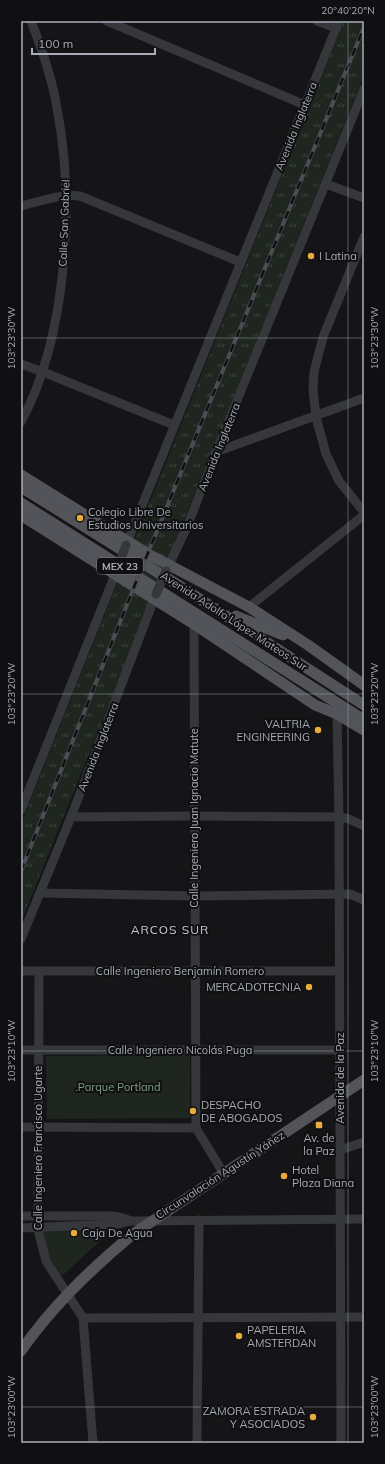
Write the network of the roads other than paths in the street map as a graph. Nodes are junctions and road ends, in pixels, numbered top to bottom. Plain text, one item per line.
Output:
1 (31, 21) edge
2 (107, 21) edge
3 (317, 21) edge
4 (337, 25) edge
5 (364, 89) edge
6 (305, 105) junction
7 (326, 184) junction
8 (65, 196) junction
9 (364, 198) edge
10 (21, 206) edge
11 (364, 237) edge
12 (240, 262) junction
13 (21, 364) edge
14 (43, 372) junction
15 (364, 398) edge
16 (316, 417) junction
17 (21, 422) edge
18 (174, 425) junction
19 (216, 452) junction
20 (21, 475) edge
21 (21, 487) edge
22 (21, 503) edge
23 (364, 512) edge
24 (21, 515) edge
25 (364, 515) edge
26 (127, 543) junction
27 (167, 568) junction
28 (116, 572) junction
29 (155, 597) junction
30 (211, 606) junction
31 (249, 607) junction
32 (194, 624) junction
33 (219, 629) junction
34 (308, 646) junction
35 (364, 685) edge
36 (364, 705) edge
37 (337, 714) junction
38 (364, 720) edge
39 (364, 730) edge
40 (21, 810) edge
41 (194, 816) junction
42 (71, 817) junction
43 (339, 817) junction
44 (364, 826) edge
45 (40, 893) junction
46 (339, 895) junction
47 (194, 896) junction
48 (364, 900) edge
49 (21, 939) edge
50 (21, 971) edge
51 (39, 971) junction
52 (195, 971) junction
53 (339, 971) junction
54 (196, 1049) junction
55 (21, 1050) edge
56 (38, 1050) junction
57 (340, 1050) junction
58 (364, 1080) edge
59 (340, 1096) junction
60 (21, 1127) edge
61 (38, 1127) junction
62 (196, 1128) junction
63 (364, 1142) edge
64 (340, 1150) junction
65 (224, 1174) junction
66 (21, 1216) edge
67 (37, 1216) junction
68 (340, 1219) junction
69 (364, 1219) edge
70 (152, 1220) junction
71 (199, 1220) junction
72 (130, 1221) junction
73 (37, 1227) junction
74 (21, 1228) edge
75 (67, 1294) junction
76 (198, 1317) junction
77 (341, 1317) junction
78 (364, 1317) edge
79 (83, 1318) junction
80 (24, 1340) edge
81 (21, 1351) edge
82 (93, 1443) edge
83 (197, 1443) edge
84 (341, 1443) edge

1 - 8 street, Calle San Gabriel
2 - 6 street
3 - 4 street
4 - 6 street, Avenida Inglaterra
5 - 7 street, Avenida Inglaterra
6 - 12 street, Avenida Inglaterra
7 - 9 street
7 - 19 street, Avenida Inglaterra
8 - 10 street
8 - 12 street
8 - 14 street, Calle San Gabriel
11 - 16 street
12 - 18 street, Avenida Inglaterra
13 - 14 street
14 - 17 street, Calle San Gabriel
14 - 18 street
15 - 16 street
16 - 19 street
16 - 23 street
18 - 26 street, Avenida Inglaterra
19 - 27 street, Avenida Inglaterra
20 - 26 main road, Avenida Adolfo López Mateos Sur
21 - 30 main road, Avenida Adolfo López Mateos Sur / MEX 23
22 - 33 main road, Avenida Adolfo López Mateos Sur / MEX 23
24 - 28 main road
25 - 31 street
26 - 27 main road, Avenida Adolfo López Mateos Sur
26 - 28 street, Avenida Inglaterra, bridge
27 - 29 street, Avenida Inglaterra, bridge
27 - 31 main road, Avenida Adolfo López Mateos Sur
28 - 29 main road
28 - 40 street, Avenida Inglaterra
29 - 32 main road
29 - 42 street, Avenida Inglaterra
30 - 34 main road
30 - 36 main road, Avenida Adolfo López Mateos Sur / MEX 23
31 - 34 main road, Avenida Adolfo López Mateos Sur
32 - 37 main road
32 - 41 street, Calle Ingeniero Juan Ignacio Matute
33 - 37 main road
33 - 38 main road, Avenida Adolfo López Mateos Sur / MEX 23
34 - 35 main road, Avenida Adolfo López Mateos Sur
37 - 39 main road
37 - 43 street, Avenida de la Paz
41 - 42 street
41 - 43 street
41 - 47 street, Calle Ingeniero Juan Ignacio Matute
42 - 45 street, Avenida Inglaterra
43 - 44 street
43 - 46 street, Avenida de la Paz
45 - 47 street
45 - 49 street, Avenida Inglaterra
46 - 47 street
46 - 48 street
46 - 53 street, Avenida de la Paz
47 - 52 street, Calle Ingeniero Juan Ignacio Matute
50 - 51 street, Calle Ingeniero Benjamín Romero
51 - 52 street, Calle Ingeniero Benjamín Romero
51 - 56 street, Calle Ingeniero Francisco Ugarte
52 - 53 street, Calle Ingeniero Benjamín Romero
52 - 54 street, Calle Ingeniero Juan Ignacio Matute
53 - 57 street, Avenida de la Paz
54 - 56 street, Calle Ingeniero Nicolás Puga
54 - 57 street, Calle Ingeniero Nicolás Puga
54 - 62 street, Calle Ingeniero Juan Ignacio Matute
55 - 56 street, Calle Ingeniero Nicolás Puga
56 - 61 street, Calle Ingeniero Francisco Ugarte
57 - 59 street, Avenida de la Paz
58 - 59 main road, Circunvalación Agustín Yáñez
59 - 64 street, Avenida de la Paz
59 - 65 main road, Circunvalación Agustín Yáñez
60 - 61 street
61 - 62 street
61 - 67 street, Calle Ingeniero Francisco Ugarte
62 - 65 street
63 - 64 street
64 - 68 street, Avenida de la Paz
65 - 70 main road, Circunvalación Agustín Yáñez
66 - 67 street
67 - 72 street
67 - 73 street, Calle Ingeniero Francisco Ugarte
68 - 69 street
68 - 71 street
68 - 77 street, Avenida de la Paz
70 - 71 street
70 - 72 street
70 - 75 main road, Circunvalación Agustín Yáñez
71 - 76 street
72 - 73 street
73 - 74 street
73 - 75 street, Calle Ingeniero Francisco Ugarte
75 - 79 street, Calle Ingeniero Francisco Ugarte
75 - 80 main road, Circunvalación Agustín Yáñez
76 - 77 street
76 - 79 street
76 - 83 street
77 - 78 street
77 - 84 street, Avenida de la Paz
79 - 82 street
80 - 81 main road, Circunvalación Agustín Yáñez

